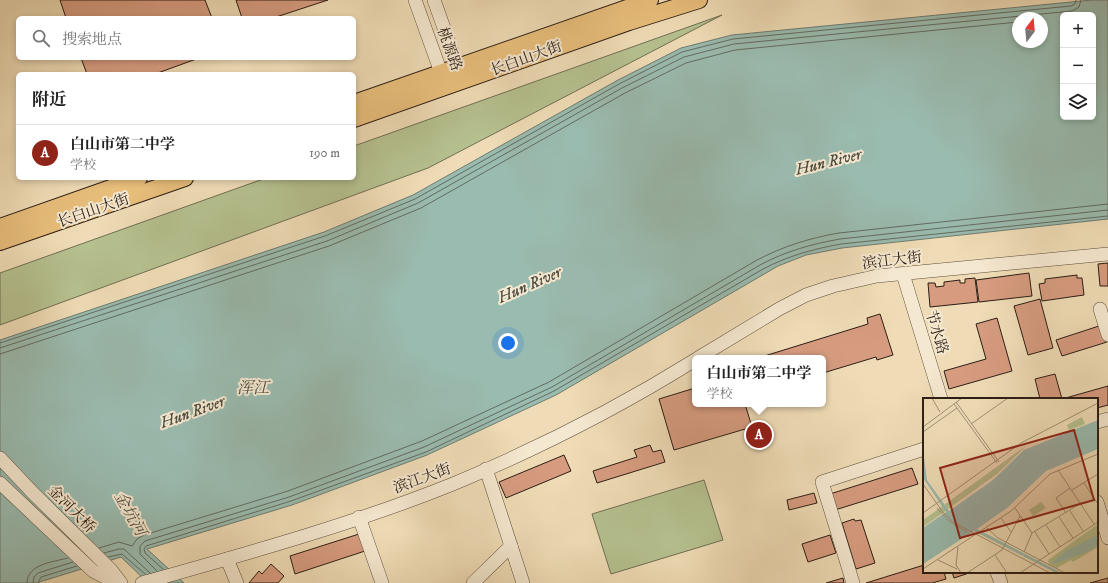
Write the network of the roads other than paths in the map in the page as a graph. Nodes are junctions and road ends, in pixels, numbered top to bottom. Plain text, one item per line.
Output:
1 (415, 0) edge
2 (434, 0) edge
3 (650, 0) edge
4 (699, 0) edge
5 (457, 66) junction
6 (444, 79) junction
7 (463, 81) junction
8 (356, 102) edge
9 (356, 117) edge
10 (133, 180) edge
11 (179, 180) edge
12 (0, 227) edge
13 (0, 242) edge
14 (1108, 254) edge
15 (903, 274) junction
16 (1100, 309) dead end
17 (1108, 335) edge
18 (703, 355) edge
19 (692, 362) edge
20 (941, 398) edge
21 (1108, 419) edge
22 (1098, 422) edge
23 (923, 449) edge
24 (0, 458) edge
25 (486, 469) junction
26 (0, 483) edge
27 (1098, 505) edge
28 (359, 517) junction
29 (1108, 538) edge
30 (511, 546) junction
31 (227, 559) junction
32 (116, 583) edge
33 (122, 583) edge
34 (142, 583) edge
35 (237, 583) edge
36 (382, 583) edge
37 (473, 583) edge
38 (523, 583) edge
39 (853, 583) edge

1 - 6 street, 桃源路
2 - 5 street, 桃源路
3 - 5 main road, 长白山大街
4 - 7 main road, 长白山大街
5 - 6 main road, 长白山大街
5 - 7 street, 桃源路
6 - 7 main road, 长白山大街
6 - 8 main road, 长白山大街
6 - 9 main road, 长白山大街
10 - 12 main road, 长白山大街
11 - 13 main road, 长白山大街
14 - 15 street, 滨江大街
15 - 18 street, 滨江大街
15 - 20 street, 节水路
16 - 17 street
19 - 25 street, 滨江大街
21 - 22 street
23 - 39 street
24 - 33 street, 金河大桥
25 - 28 street, 滨江大街
25 - 30 street
26 - 32 street, 金河大桥
27 - 29 street
28 - 31 street, 滨江大街
28 - 36 street
30 - 37 street
30 - 38 street
31 - 34 street, 滨江大街
31 - 35 street

